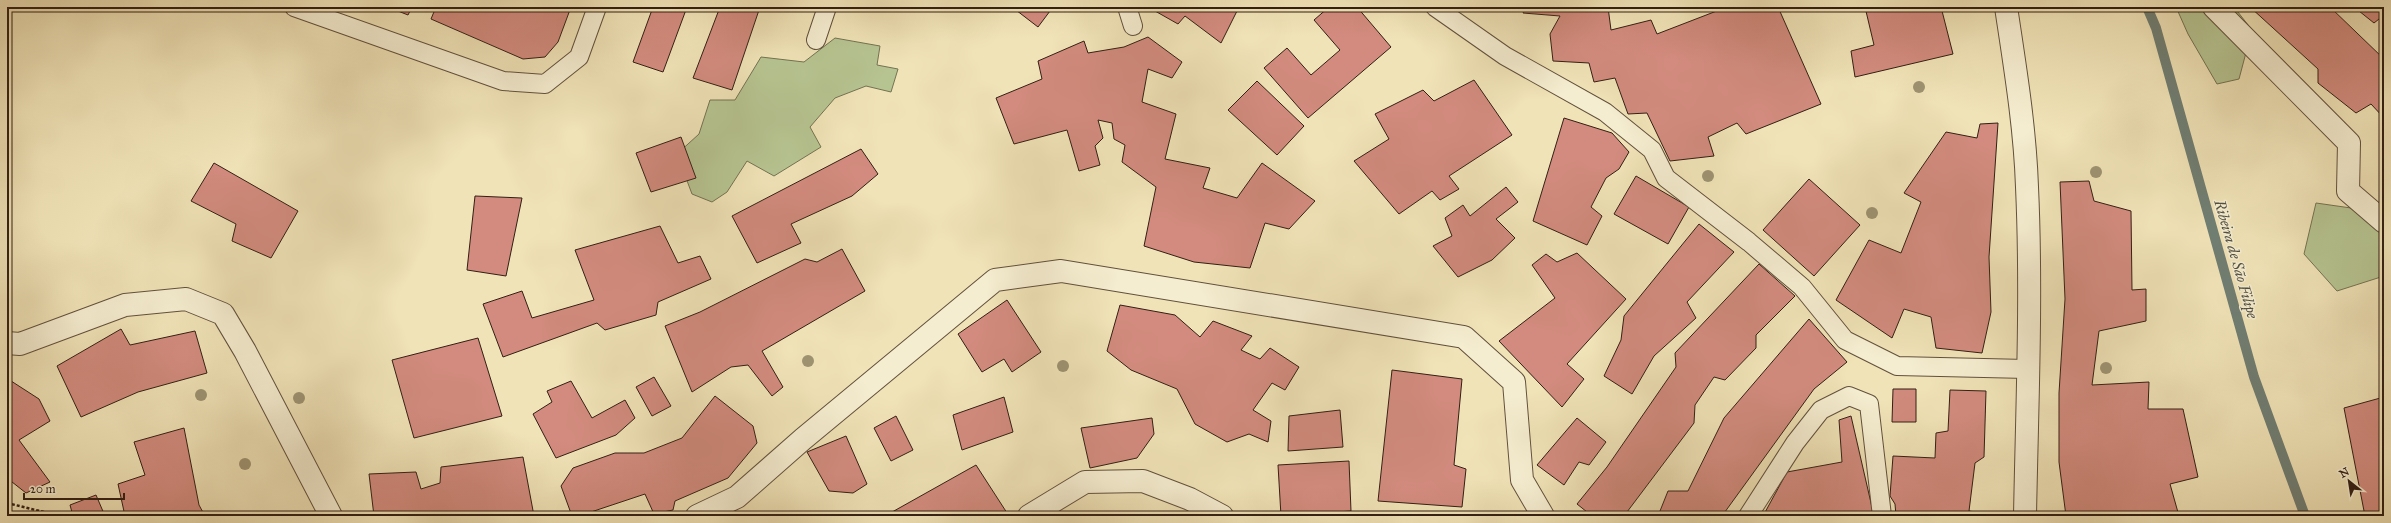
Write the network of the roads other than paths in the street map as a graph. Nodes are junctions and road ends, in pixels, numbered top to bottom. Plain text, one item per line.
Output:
1 (294, 7) edge
2 (597, 7) edge
3 (827, 7) edge
4 (1130, 7) edge
5 (1435, 7) edge
6 (2006, 7) edge
7 (2214, 7) edge
8 (1133, 26) dead end
9 (816, 40) dead end
10 (2384, 222) edge
11 (7, 343) edge
12 (2028, 369) junction
13 (331, 516) edge
14 (697, 516) edge
15 (1029, 516) edge
16 (1222, 516) edge
17 (1543, 516) edge
18 (1748, 516) edge
19 (1882, 516) edge
20 (2025, 516) edge

1 - 2 lane
3 - 9 lane
4 - 8 lane
5 - 12 lane
6 - 12 street
7 - 10 street
11 - 13 street
12 - 20 street
14 - 17 street
15 - 16 street
18 - 19 lane

